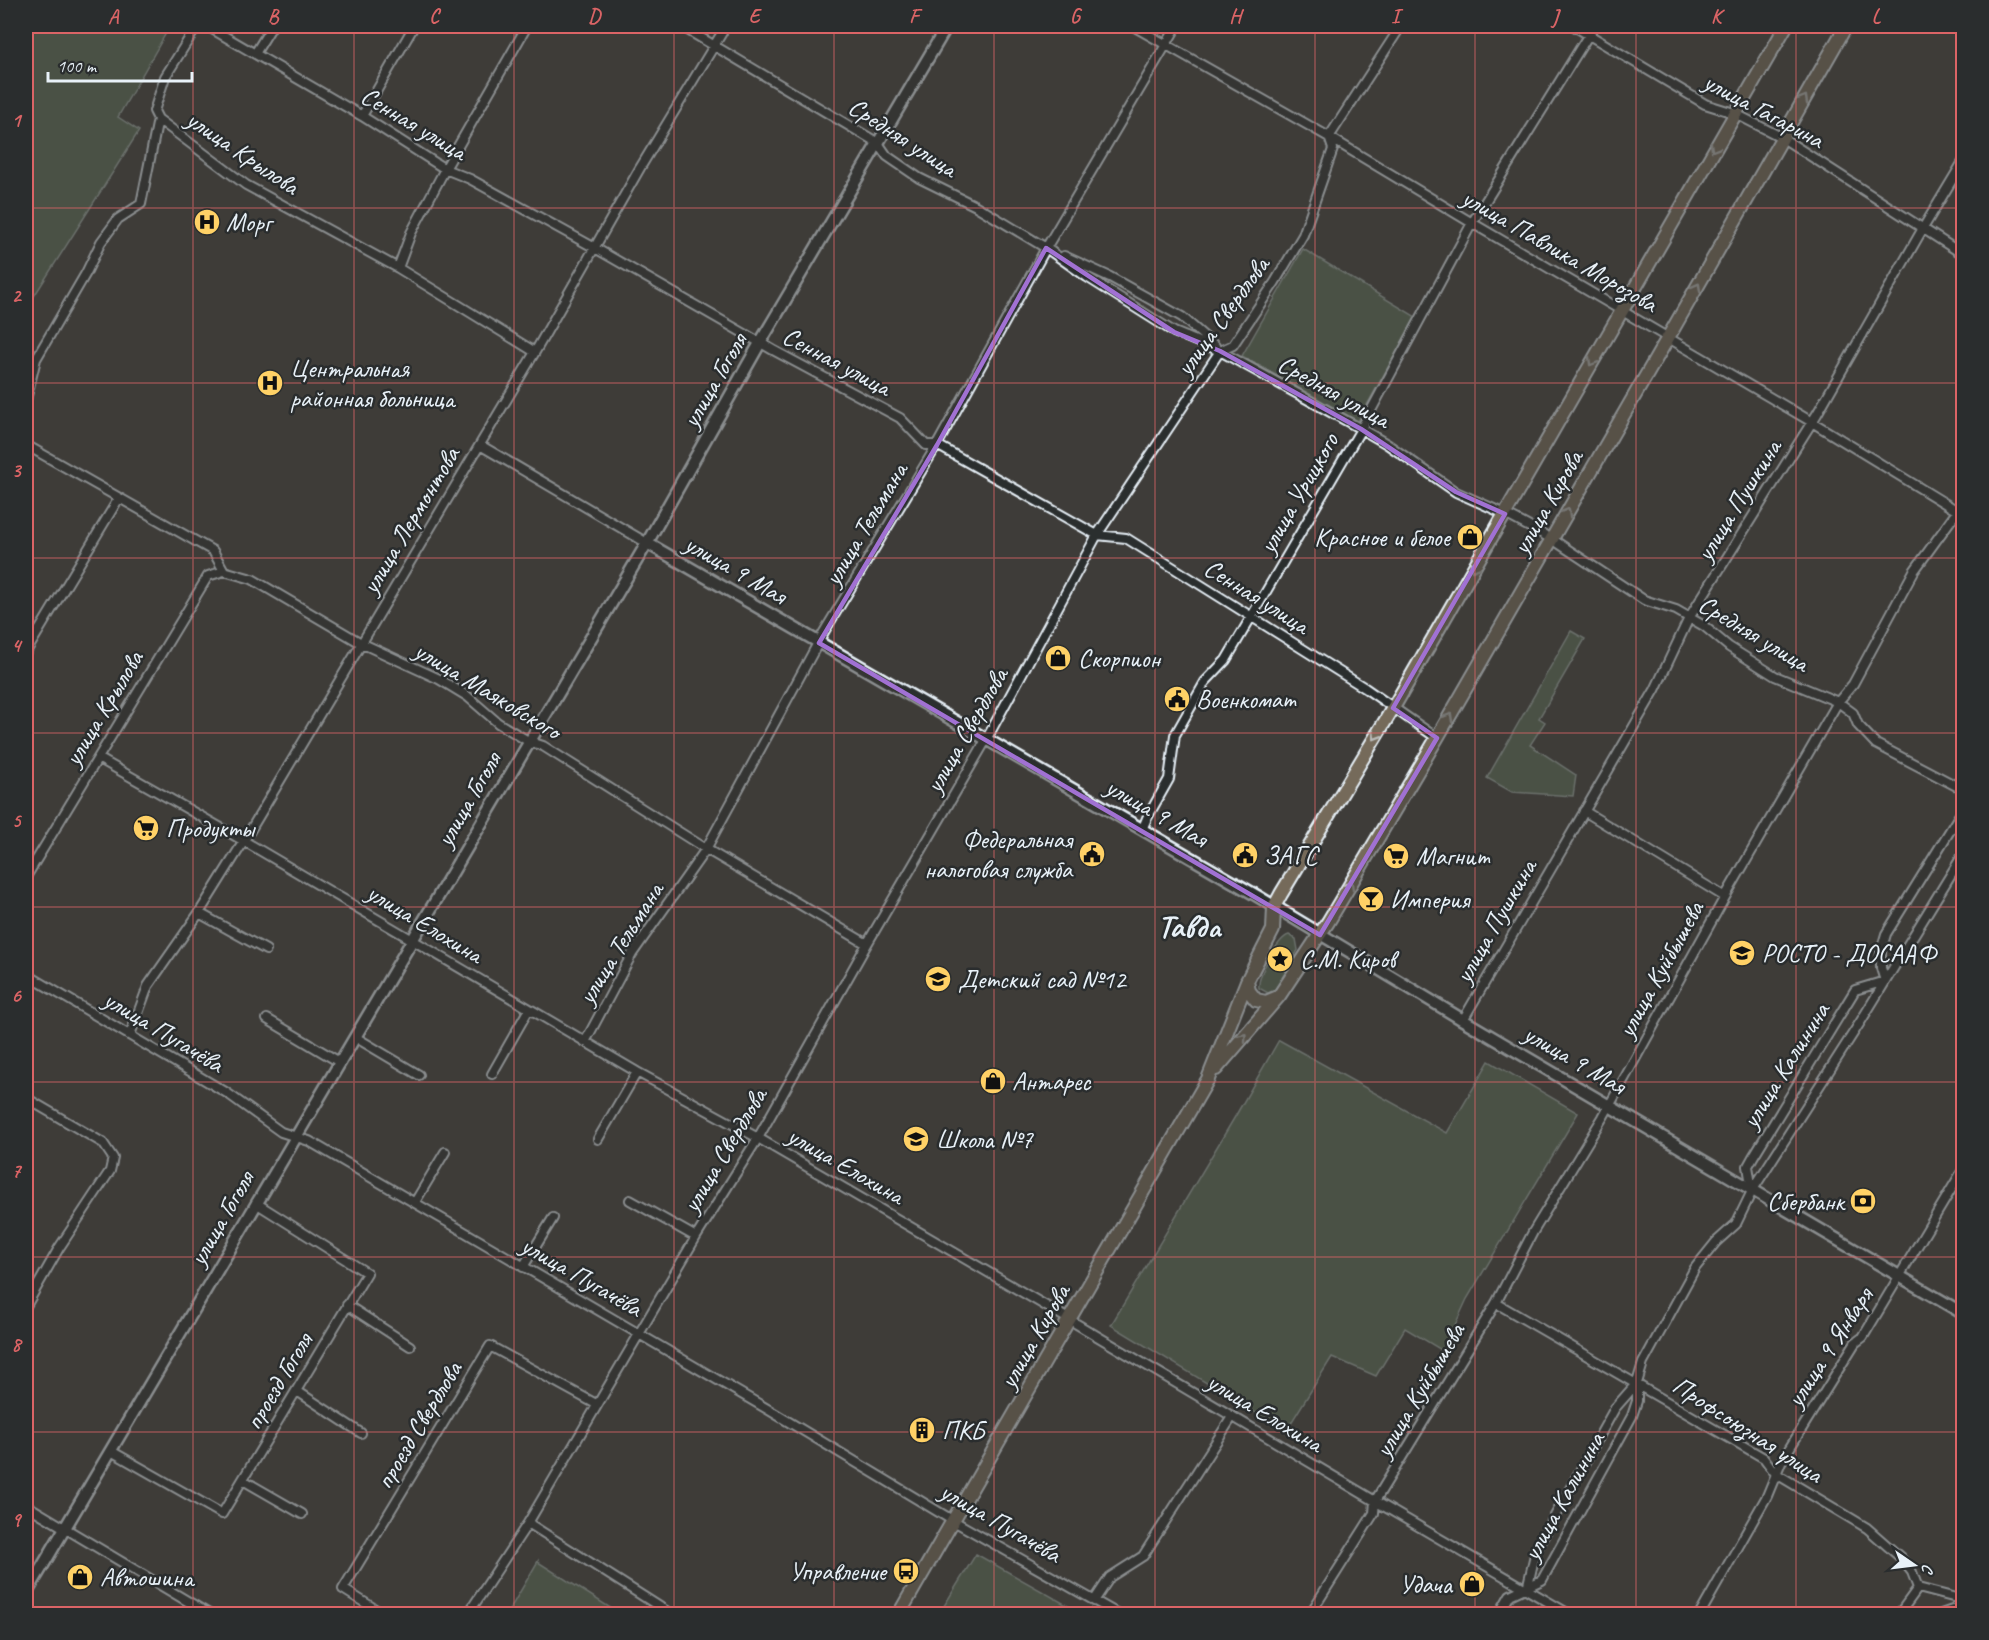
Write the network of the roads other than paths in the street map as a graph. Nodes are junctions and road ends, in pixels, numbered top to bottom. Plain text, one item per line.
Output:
1 (197, 26) edge
2 (207, 26) edge
3 (272, 26) edge
4 (414, 26) edge
5 (527, 26) edge
6 (681, 26) edge
7 (726, 26) edge
8 (947, 26) edge
9 (1133, 26) edge
10 (1177, 26) edge
11 (1401, 26) edge
12 (1574, 26) edge
13 (1594, 26) edge
14 (1786, 26) edge
15 (1846, 26) edge
16 (1589, 35) junction
17 (714, 45) junction
18 (1166, 45) junction
19 (256, 52) junction
20 (1734, 113) junction
21 (362, 116) junction
22 (158, 118) junction
23 (1329, 137) junction
24 (1781, 137) junction
25 (878, 143) junction
26 (1964, 160) edge
27 (445, 170) junction
28 (1472, 223) junction
29 (1922, 230) junction
30 (595, 248) junction
31 (1046, 248) junction
32 (1964, 255) edge
33 (398, 268) junction
34 (1621, 311) junction
35 (1668, 338) junction
36 (760, 343) junction
37 (1220, 351) junction
38 (535, 352) junction
39 (26, 400) edge
40 (1812, 422) junction
41 (1361, 429) junction
42 (26, 445) edge
43 (938, 445) junction
44 (480, 446) junction
45 (119, 498) junction
46 (1964, 502) edge
47 (1960, 513) edge
48 (1505, 514) junction
49 (1097, 535) junction
50 (1552, 539) junction
51 (647, 543) junction
52 (224, 571) junction
53 (1251, 616) junction
54 (1689, 618) junction
55 (819, 643) junction
56 (361, 644) junction
57 (26, 652) edge
58 (1838, 702) junction
59 (1393, 708) junction
60 (1437, 738) junction
61 (986, 740) junction
62 (528, 741) junction
63 (98, 758) junction
64 (1964, 790) edge
65 (1584, 811) junction
66 (1964, 813) edge
67 (1142, 830) junction
68 (244, 841) junction
69 (706, 849) junction
70 (1964, 853) edge
71 (26, 877) edge
72 (1725, 897) junction
73 (1274, 907) junction
74 (199, 912) junction
75 (1320, 935) junction
76 (412, 940) junction
77 (867, 944) junction
78 (266, 950) dead end
79 (26, 974) edge
80 (1247, 981) junction
81 (1885, 981) junction
82 (1279, 996) junction
83 (529, 1009) junction
84 (267, 1019) dead end
85 (1463, 1020) junction
86 (130, 1035) junction
87 (355, 1037) junction
88 (585, 1042) junction
89 (340, 1063) junction
90 (637, 1072) junction
91 (492, 1074) dead end
92 (419, 1075) dead end
93 (1208, 1079) junction
94 (26, 1099) edge
95 (1609, 1105) junction
96 (294, 1137) junction
97 (758, 1138) junction
98 (598, 1139) dead end
99 (445, 1152) dead end
100 (1964, 1168) edge
101 (1752, 1191) junction
102 (630, 1200) dead end
103 (256, 1203) junction
104 (416, 1203) junction
105 (553, 1218) dead end
106 (696, 1237) junction
107 (523, 1267) junction
108 (1900, 1276) junction
109 (1496, 1303) junction
110 (347, 1305) junction
111 (26, 1306) edge
112 (1964, 1314) edge
113 (1070, 1320) junction
114 (640, 1335) junction
115 (410, 1346) dead end
116 (1637, 1383) junction
117 (297, 1391) junction
118 (596, 1404) junction
119 (1232, 1417) junction
120 (361, 1433) dead end
121 (111, 1451) junction
122 (1775, 1473) junction
123 (243, 1480) junction
124 (1375, 1502) junction
125 (26, 1505) edge
126 (302, 1514) dead end
127 (952, 1520) junction
128 (528, 1523) junction
129 (64, 1527) junction
130 (1527, 1588) junction
131 (1918, 1588) junction
132 (26, 1594) edge
133 (1094, 1600) junction
134 (1964, 1600) edge
135 (1964, 1606) edge
136 (209, 1614) edge
137 (383, 1614) edge
138 (468, 1614) edge
139 (672, 1614) edge
140 (899, 1614) edge
141 (1118, 1614) edge
142 (1310, 1614) edge
143 (1499, 1614) edge
144 (1569, 1614) edge
145 (1700, 1614) edge
146 (1899, 1614) edge
147 (1941, 1614) edge

1 - 22 street, улица Крылова
2 - 19 street, Сенная улица
3 - 19 street
4 - 21 street
5 - 27 street
6 - 17 street, Средняя улица
7 - 17 street, улица Лермонтова
8 - 25 street, улица Гоголя
9 - 18 street, улица Павлика Морозова
10 - 18 street, улица Тельмана
11 - 23 street, улица Свердлова
12 - 16 street, улица Гагарина
13 - 16 street, улица Урицкого
14 - 20 main road, улица Кирова
24 -> 15 main road, улица Кирова
16 - 20 street, улица Гагарина
16 - 28 street, улица Урицкого
17 - 25 street, Средняя улица
17 - 30 street, улица Лермонтова
18 - 23 street, улица Павлика Морозова
18 - 31 street, улица Тельмана
19 - 21 street, Сенная улица
20 - 24 street, улица Гагарина
20 -> 34 main road, улица Кирова
21 - 27 street, Сенная улица
22 - 33 street, улица Крылова
22 - 39 street
23 - 28 street, улица Павлика Морозова
23 - 37 street, улица Свердлова
24 - 29 street, улица Гагарина
35 -> 24 main road, улица Кирова
25 - 31 street, Средняя улица
25 - 36 street, улица Гоголя
26 - 29 street, улица Пушкина
27 - 30 street, Сенная улица
27 - 33 street
28 - 34 street, улица Павлика Морозова
28 - 41 street, улица Урицкого
29 - 32 street, улица Гагарина
29 - 40 street, улица Пушкина
30 - 36 street, Сенная улица
30 - 38 street, улица Лермонтова
31 - 37 street, Средняя улица
31 - 37 street
31 - 43 street, улица Тельмана
33 - 38 street, улица Крылова
34 - 35 street, улица Павлика Морозова
34 -> 48 main road, улица Кирова
35 - 40 street, улица Павлика Морозова
50 -> 35 main road, улица Кирова
36 - 43 street, Сенная улица
36 - 51 street, улица Гоголя
37 - 41 street, Средняя улица
37 - 49 street, улица Свердлова
38 - 44 street, улица Лермонтова
40 - 47 street, улица Павлика Морозова
40 - 54 street, улица Пушкина
41 - 48 street, Средняя улица
41 - 53 street, улица Урицкого
42 - 45 street
43 - 49 street, Сенная улица
43 - 55 street, улица Тельмана
44 - 51 street, улица 9 Мая
44 - 56 street, улица Лермонтова
45 - 52 street
45 - 57 street
46 - 47 street, улица Куйбышева
47 - 58 street, улица Куйбышева
48 - 50 street, Средняя улица
48 -> 59 main road, улица Кирова
49 - 53 street, Сенная улица
49 - 61 street, улица Свердлова
50 - 54 street, Средняя улица
60 -> 50 main road, улица Кирова
51 - 55 street, улица 9 Мая
51 - 62 street, улица Гоголя
52 - 56 street, улица Маяковского
52 - 63 street, улица Крылова
53 - 59 street, Сенная улица
53 - 67 street, улица Урицкого
54 - 58 street, Средняя улица
54 - 65 street, улица Пушкина
55 - 61 street, улица 9 Мая
55 - 69 street, улица Тельмана
56 - 62 street, улица Маяковского
56 - 68 street, улица Лермонтова
58 - 64 street, Средняя улица
58 - 72 street, улица Куйбышева
59 - 60 street, Сенная улица
59 -> 73 main road, улица Кирова
75 -> 60 main road, улица Кирова
61 - 67 street, улица 9 Мая
61 - 77 street, улица Свердлова
62 - 69 street, улица Маяковского
62 - 76 street, улица Гоголя
63 - 68 street, улица Елохина
63 - 71 street, улица Крылова
65 - 72 street
65 - 85 street, улица Пушкина
66 - 81 street
67 - 73 street, улица 9 Мая
68 - 74 street, улица Лермонтова
68 - 76 street, улица Елохина
69 - 77 street, улица Маяковского
69 - 88 street, улица Тельмана
70 - 81 street, улица Калинина
72 - 95 street, улица Куйбышева
73 - 75 street, улица 9 Мая
73 - 80 main road, улица Кирова
74 - 78 street
74 - 86 street, улица Лермонтова
75 - 82 main road, улица Кирова
75 - 85 street, улица 9 Мая
76 - 83 street, улица Елохина
76 - 87 street, улица Гоголя
77 - 97 street, улица Свердлова
79 - 86 street, улица Пугачёва
80 - 82 main road
80 - 93 main road, улица Кирова
81 - 101 street, улица Калинина
81 - 101 street, улица Калинина
93 -> 82 main road, улица Кирова
83 - 88 street, улица Елохина
83 - 91 street
84 - 89 street
85 - 95 street, улица 9 Мая
86 - 96 street, улица Пугачёва
87 - 89 street, улица Гоголя
87 - 92 street
88 - 90 street, улица Елохина
89 - 96 street, улица Гоголя
90 - 97 street, улица Елохина
90 - 98 street
93 - 113 main road, улица Кирова
94 - 111 street
95 - 101 street, улица 9 Мая
95 - 109 street, улица Куйбышева
96 - 103 street, улица Гоголя
96 - 104 street, улица Пугачёва
97 - 106 street, улица Свердлова
97 - 113 street, улица Елохина
99 - 104 street
100 - 108 street, улица 9 Января
101 - 108 street, улица 9 Мая
101 - 116 street, улица Калинина
102 - 106 street
103 - 110 street, проезд Гоголя
103 - 121 street, улица Гоголя
104 - 107 street, улица Пугачёва
105 - 107 street
106 - 114 street, улица Свердлова
107 - 114 street, улица Пугачёва
108 - 112 street, улица 9 Мая
108 - 122 street, улица 9 Января
109 - 116 street, Профсоюзная улица
109 - 124 street, улица Куйбышева
110 - 115 street
110 - 117 street, проезд Гоголя
113 - 119 street, улица Елохина
113 - 127 main road, улица Кирова
114 - 118 street, улица Свердлова
114 - 127 street, улица Пугачёва
116 - 122 street, Профсоюзная улица
116 - 130 street, улица Калинина
116 - 130 street, улица Калинина
117 - 120 street
117 - 123 street, проезд Гоголя
118 - 128 street, улица Свердлова
118 - 137 street, проезд Свердлова
119 - 124 street, улица Елохина
119 - 133 street
121 - 123 street, проезд Гоголя
121 - 129 street, улица Гоголя
122 - 131 street, Профсоюзная улица
122 - 145 street, улица 9 Января
123 - 126 street
124 - 130 street, улица Елохина
124 - 142 street, улица Куйбышева
125 - 129 street
127 - 133 street, улица Пугачёва
127 - 140 main road, улица Кирова
128 - 138 street, улица Свердлова
128 - 139 street
129 - 132 street, улица Гоголя
129 - 136 street
130 - 143 street, улица Калинина
130 - 144 street, улица Елохина
131 - 134 street
131 - 146 street
133 - 141 street, улица Пугачёва
135 - 147 street

